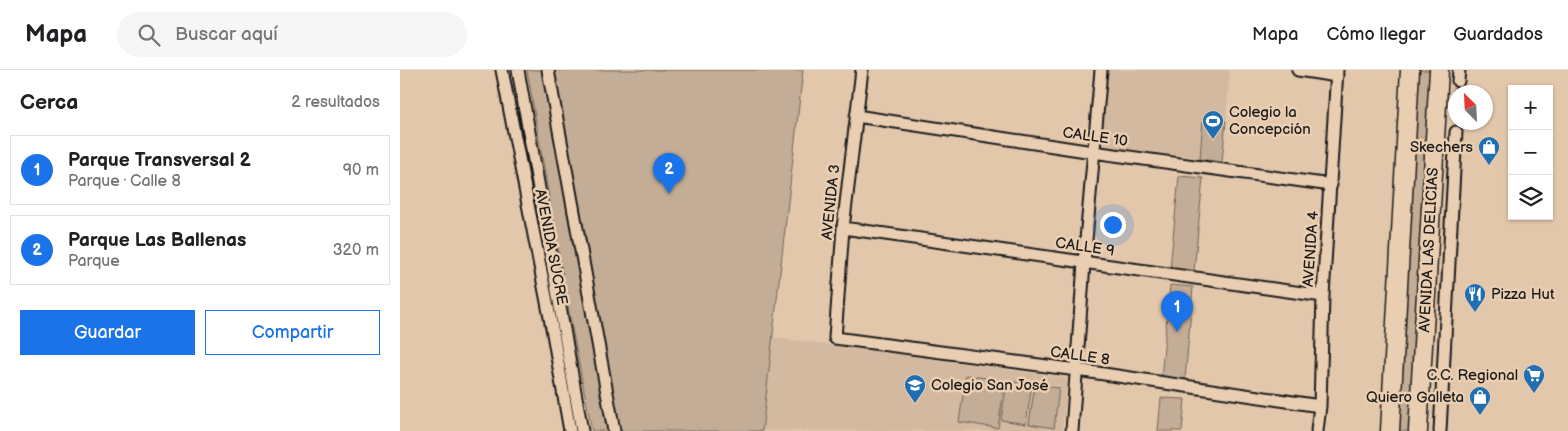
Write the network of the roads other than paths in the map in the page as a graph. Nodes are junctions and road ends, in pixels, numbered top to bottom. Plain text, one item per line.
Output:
1 (502, 70) edge
2 (518, 70) edge
3 (548, 70) edge
4 (862, 70) edge
5 (1101, 70) edge
6 (1298, 70) edge
7 (1410, 70) edge
8 (1439, 70) edge
9 (1337, 73) edge
10 (856, 116) junction
11 (1456, 132) dead end
12 (1094, 152) junction
13 (1331, 185) junction
14 (843, 228) junction
15 (1084, 262) junction
16 (1323, 296) junction
17 (835, 338) joint
18 (1077, 370) junction
19 (1320, 406) junction
20 (570, 431) edge
21 (582, 431) edge
22 (614, 431) edge
23 (1072, 431) edge
24 (1317, 431) edge
25 (1390, 431) edge
26 (1418, 431) edge
27 (1440, 431) edge

1 - 20 street, AVENIDA SUCRE
2 - 21 street, AVENIDA SUCRE
3 - 22 street, AVENIDA SUCRE
4 - 10 street, AVENIDA 3
5 - 12 street
6 - 9 street
7 - 25 main road, AVENIDA LAS DELICIAS
8 - 26 main road, AVENIDA LAS DELICIAS
9 - 13 street, AVENIDA 4
10 - 12 street, CALLE 10
10 - 14 street, AVENIDA 3
11 - 27 street
12 - 13 street, CALLE 10
12 - 15 street
13 - 16 street, AVENIDA 4
14 - 15 street, CALLE 9
14 - 17 street, AVENIDA 3
15 - 16 street, CALLE 9
15 - 18 street
16 - 19 street, AVENIDA 4
17 - 18 street, CALLE 8
18 - 19 street, CALLE 8
18 - 23 street
19 - 24 street, AVENIDA 4

